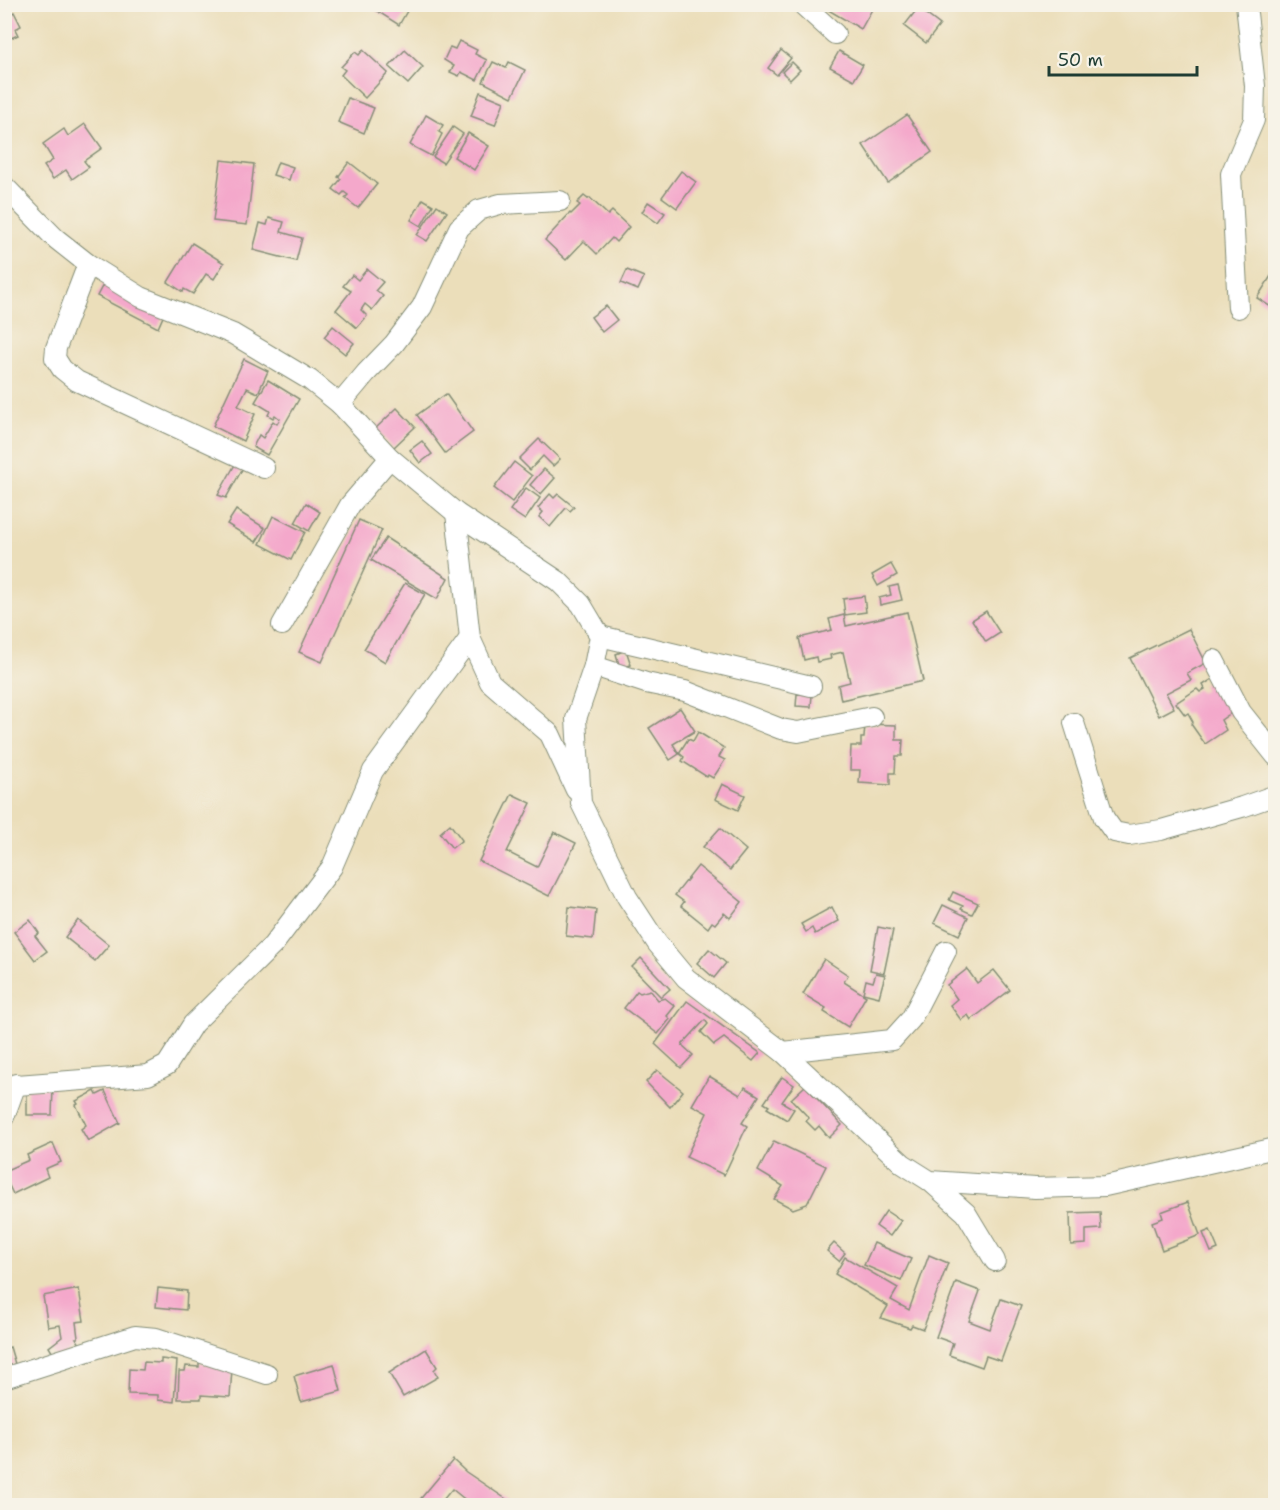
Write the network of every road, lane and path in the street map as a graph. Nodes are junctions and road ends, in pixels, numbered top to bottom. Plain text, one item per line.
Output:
1 (802, 4) edge
2 (1246, 4) edge
3 (835, 34) dead end
4 (4, 186) edge
5 (560, 201) dead end
6 (88, 264) junction
7 (1238, 308) dead end
8 (340, 404) junction
9 (390, 458) junction
10 (264, 468) dead end
11 (456, 513) junction
12 (282, 625) dead end
13 (600, 636) junction
14 (470, 638) junction
15 (1214, 660) dead end
16 (594, 666) junction
17 (811, 686) dead end
18 (872, 717) dead end
19 (1074, 723) dead end
20 (1275, 756) edge
21 (1275, 795) edge
22 (581, 803) junction
23 (946, 951) dead end
24 (783, 1052) junction
25 (10, 1085) edge
26 (4, 1117) edge
27 (1275, 1148) edge
28 (930, 1181) junction
29 (995, 1261) dead end
30 (267, 1374) dead end
31 (4, 1378) edge

1 - 3 street
2 - 7 street
4 - 6 street
5 - 8 street
6 - 8 street
6 - 10 street
8 - 9 street
9 - 11 street
9 - 12 street
11 - 13 street
11 - 14 street
13 - 16 street
13 - 17 street
14 - 22 street
14 - 25 street
15 - 20 street
16 - 18 street
16 - 22 street
19 - 21 street
22 - 24 street
23 - 24 street
24 - 28 street
25 - 26 street
27 - 28 street
28 - 29 street
30 - 31 street

